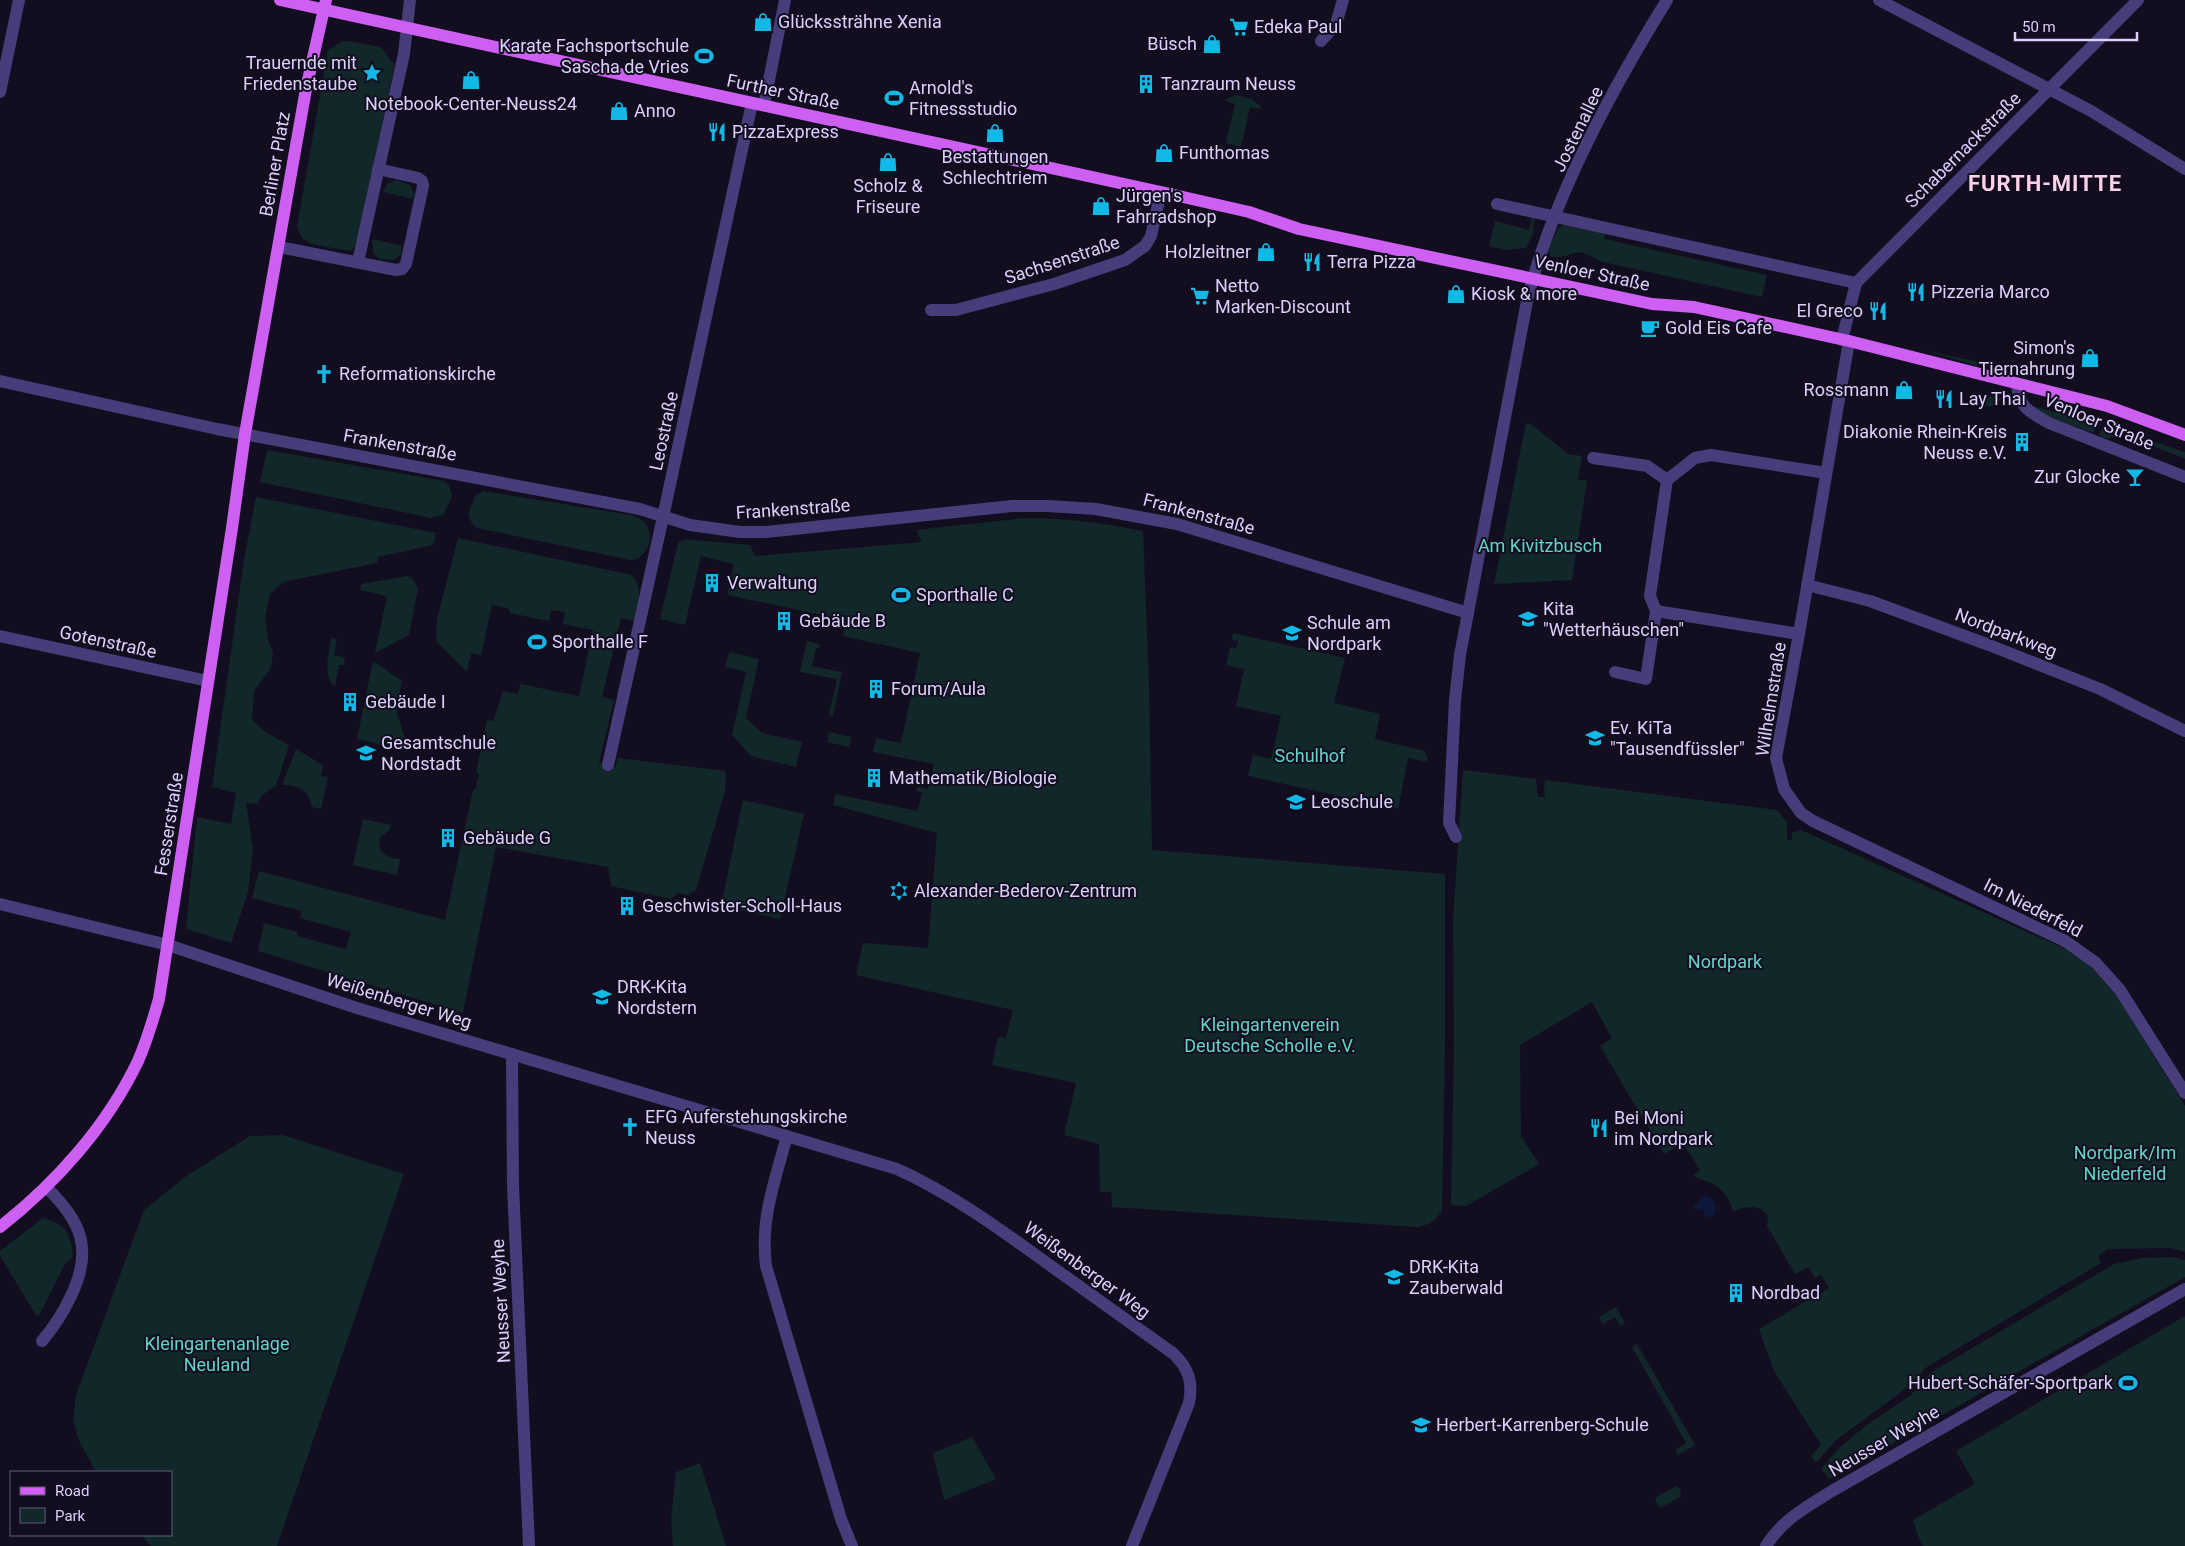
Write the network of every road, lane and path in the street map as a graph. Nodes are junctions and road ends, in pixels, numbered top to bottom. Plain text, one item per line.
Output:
1 (19, 0) edge
2 (280, 0) edge
3 (410, 0) edge
4 (785, 0) edge
5 (1343, 0) edge
6 (1667, 0) edge
7 (1879, 0) edge
8 (2138, 0) edge
9 (325, 5) edge
10 (406, 28) junction
11 (1322, 41) dead end
12 (2049, 89) junction
13 (0, 92) edge
14 (758, 104) junction
15 (2185, 169) edge
16 (378, 170) junction
17 (1161, 192) junction
18 (1496, 204) dead end
19 (1555, 217) junction
20 (278, 247) junction
21 (358, 262) junction
22 (1532, 278) junction
23 (1856, 283) junction
24 (931, 310) dead end
25 (1846, 341) junction
26 (0, 381) edge
27 (2016, 385) junction
28 (245, 434) junction
29 (2185, 434) edge
30 (1594, 458) dead end
31 (1826, 473) junction
32 (2185, 477) edge
33 (1667, 480) junction
34 (664, 517) junction
35 (1807, 585) junction
36 (1656, 611) junction
37 (1468, 613) junction
38 (1799, 634) junction
39 (0, 636) edge
40 (1615, 672) dead end
41 (208, 681) junction
42 (2185, 731) edge
43 (608, 765) dead end
44 (1809, 818) joint
45 (1456, 837) dead end
46 (0, 904) edge
47 (168, 945) junction
48 (512, 1054) junction
49 (2185, 1093) edge
50 (787, 1136) junction
51 (47, 1188) junction
52 (0, 1227) edge
53 (2185, 1289) edge
54 (42, 1341) dead end
55 (529, 1546) edge
56 (852, 1546) edge
57 (1132, 1546) edge
58 (1766, 1546) edge

1 - 13 street
2 - 9 main road, Further Straße
3 - 10 street
4 - 14 street, Leostraße
5 - 11 street
6 - 19 street, Jostenallee
7 - 12 street
8 - 12 street, Schabernackstraße
9 - 10 main road, Further Straße
9 - 20 main road, Berliner Platz
10 - 14 main road, Further Straße
10 - 16 street
12 - 15 street
12 - 23 street, Schabernackstraße
14 - 17 main road, Further Straße
14 - 34 street, Leostraße
16 - 21 street
16 - 21 street
17 - 22 main road, Venloer Straße
17 - 24 street, Sachsenstraße
18 - 19 street
19 - 22 street, Jostenallee
19 - 23 street
20 - 21 street
20 - 28 main road, Berliner Platz
22 - 25 main road, Venloer Straße
22 - 37 street
23 - 25 street
25 - 27 main road, Venloer Straße
25 - 31 street, Wilhelmstraße
26 - 28 street, Frankenstraße
27 - 29 main road, Venloer Straße
27 - 32 street, Venloer Straße
28 - 34 street, Frankenstraße
28 - 41 main road, Fesserstraße
30 - 33 street
31 - 33 street
31 - 35 street, Wilhelmstraße
33 - 36 street
34 - 37 street, Frankenstraße
34 - 43 street, Leostraße
35 - 38 street, Wilhelmstraße
35 - 42 street, Nordparkweg
36 - 38 street, Wilhelmstraße
36 - 40 street
37 - 45 street
38 - 44 street, Wilhelmstraße
39 - 41 street, Gotenstraße
41 - 47 main road, Fesserstraße
44 - 49 street, Im Niederfeld
46 - 47 street, Weißenberger Weg
47 - 48 street, Weißenberger Weg
47 - 51 main road, Fesserstraße
48 - 50 street, Weißenberger Weg
48 - 55 street, Neusser Weyhe
50 - 56 street
50 - 57 street, Weißenberger Weg
51 - 52 main road, Fesserstraße
51 - 54 street
53 - 58 street, Neusser Weyhe

